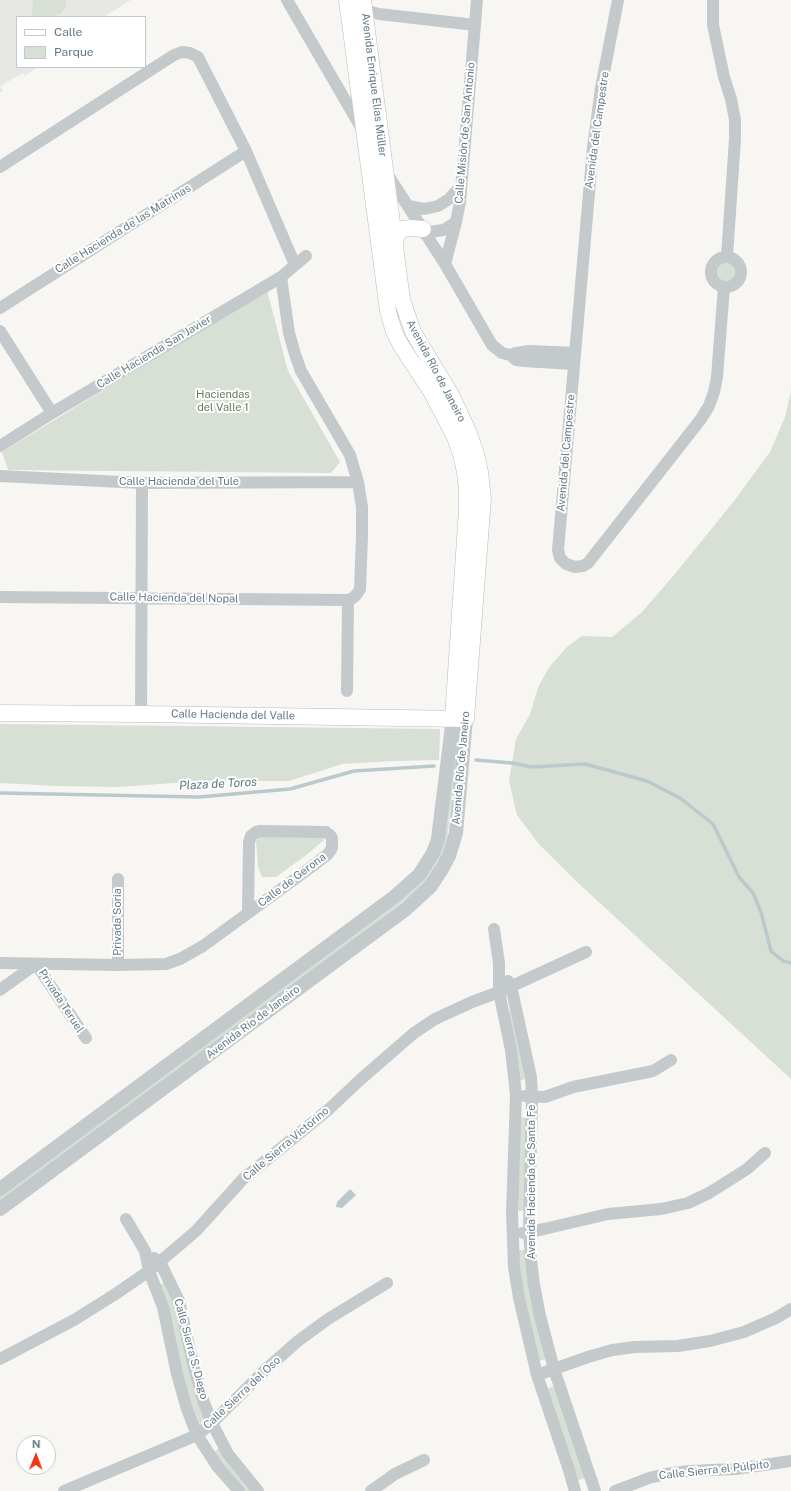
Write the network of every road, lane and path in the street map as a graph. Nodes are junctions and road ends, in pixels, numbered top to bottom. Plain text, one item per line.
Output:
1 (287, 0) edge
2 (347, 0) edge
3 (477, 0) edge
4 (618, 0) edge
5 (713, 0) edge
6 (364, 5) edge
7 (475, 25) junction
8 (364, 132) junction
9 (246, 151) junction
10 (0, 167) edge
11 (384, 169) junction
12 (460, 187) junction
13 (408, 206) junction
14 (456, 222) junction
15 (423, 229) junction
16 (394, 244) junction
17 (306, 256) dead end
18 (727, 256) junction
19 (445, 264) junction
20 (295, 265) junction
21 (281, 277) junction
22 (724, 287) junction
23 (0, 308) edge
24 (0, 332) edge
25 (574, 358) junction
26 (52, 413) junction
27 (0, 446) edge
28 (0, 476) edge
29 (358, 482) junction
30 (142, 483) junction
31 (0, 597) edge
32 (141, 598) junction
33 (348, 600) junction
34 (347, 691) dead end
35 (0, 713) edge
36 (141, 714) junction
37 (460, 719) junction
38 (118, 879) dead end
39 (248, 913) junction
40 (494, 929) dead end
41 (586, 952) dead end
42 (0, 963) edge
43 (499, 963) junction
44 (36, 964) junction
45 (118, 965) junction
46 (511, 986) junction
47 (0, 990) edge
48 (499, 992) junction
49 (86, 1038) dead end
50 (671, 1060) dead end
51 (516, 1095) junction
52 (532, 1096) junction
53 (765, 1153) dead end
54 (0, 1189) edge
55 (0, 1209) edge
56 (126, 1219) dead end
57 (529, 1232) junction
58 (512, 1234) junction
59 (145, 1251) junction
60 (160, 1262) junction
61 (148, 1271) junction
62 (387, 1283) dead end
63 (791, 1309) edge
64 (0, 1359) edge
65 (554, 1369) junction
66 (537, 1375) junction
67 (212, 1423) junction
68 (197, 1435) junction
69 (424, 1460) dead end
70 (791, 1461) edge
71 (64, 1491) edge
72 (239, 1491) edge
73 (258, 1491) edge
74 (371, 1491) edge
75 (575, 1491) edge
76 (595, 1491) edge
77 (615, 1491) edge

1 - 8 street
2 - 8 main road, Avenida Enrique Elías Müller
3 - 7 street, Calle Misión de San Antonio
4 - 25 street, Avenida del Campestre
5 - 18 street
6 - 7 street
6 - 11 main road, Avenida Enrique Elías Müller
7 - 12 street, Calle Misión de San Antonio
8 - 11 street
8 - 37 main road, Avenida Río de Janeiro
9 - 10 street
9 - 20 street
9 - 23 street, Calle Hacienda de las Matrinas
11 - 13 street
11 - 16 main road, Avenida Río de Janeiro
12 - 13 street
12 - 14 street, Calle Misión de San Antonio
13 - 15 street
14 - 15 street
14 - 19 street, Calle Misión de San Antonio
15 - 16 main road
15 - 19 street
16 - 37 main road, Avenida Río de Janeiro
17 - 20 street, Calle Hacienda San Javier
18 - 22 street
18 - 22 street
19 - 25 street
20 - 21 street, Calle Hacienda San Javier
21 - 26 street, Calle Hacienda San Javier
21 - 29 street
22 - 25 street, Avenida del Campestre
24 - 26 street
26 - 27 street, Calle Hacienda San Javier
28 - 30 street, Calle Hacienda del Tule
29 - 30 street, Calle Hacienda del Tule
29 - 33 street
30 - 32 street
31 - 32 street, Calle Hacienda del Nopal
32 - 33 street, Calle Hacienda del Nopal
32 - 36 street
33 - 34 street
35 - 36 main road, Calle Hacienda del Valle
36 - 37 main road, Calle Hacienda del Valle
37 - 54 street, Avenida Río de Janeiro
37 - 55 street, Avenida Río de Janeiro
38 - 45 street, Privada Soria
39 - 39 street, Calle de Gerona
39 - 45 street, Calle de Gerona
40 - 43 street
41 - 46 street, Calle Sierra Victorino
42 - 44 street, Calle de Gerona
43 - 46 street
43 - 48 street
44 - 45 street, Calle de Gerona
44 - 47 street
44 - 49 street, Privada Teruel
46 - 48 street, Calle Sierra Victorino
46 - 52 street, Avenida Hacienda de Santa Fe
48 - 51 street, Avenida Hacienda de Santa Fe
48 - 60 street, Calle Sierra Victorino
50 - 52 street
51 - 52 street
51 - 58 street, Avenida Hacienda de Santa Fe
52 - 57 street, Avenida Hacienda de Santa Fe
53 - 57 street
56 - 59 street, Calle Sierra S. Diego
57 - 58 street
57 - 65 street, Avenida Hacienda de Santa Fe
58 - 66 street, Avenida Hacienda de Santa Fe
59 - 60 street, Calle Sierra S. Diego
59 - 61 street, Calle Sierra S. Diego
60 - 61 street, Calle Sierra Victorino
60 - 67 street, Calle Sierra S. Diego
61 - 64 street, Calle Sierra Victorino
61 - 68 street, Calle Sierra S. Diego
62 - 67 street, Calle Sierra del Oso
63 - 65 street
65 - 66 street
65 - 76 street, Avenida Hacienda de Santa Fe
66 - 75 street, Avenida Hacienda de Santa Fe
67 - 68 street, Calle Sierra del Oso
67 - 73 street, Calle Sierra S. Diego
68 - 71 street, Calle Sierra del Oso
68 - 72 street, Calle Sierra S. Diego
69 - 74 street
70 - 77 street, Calle Sierra el Púlpito

